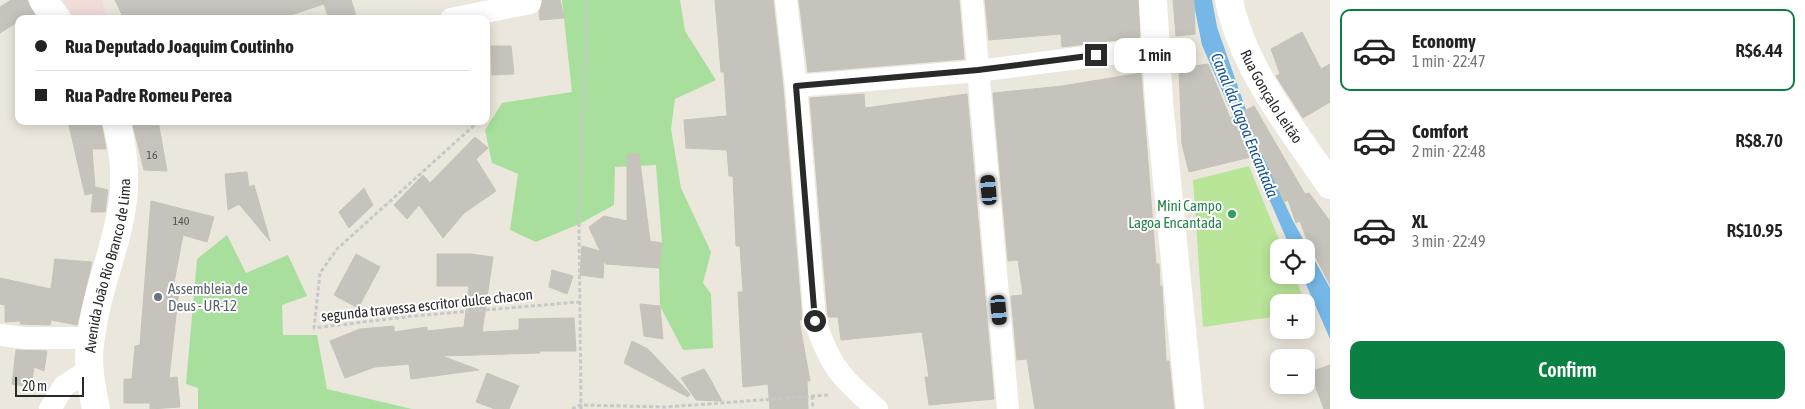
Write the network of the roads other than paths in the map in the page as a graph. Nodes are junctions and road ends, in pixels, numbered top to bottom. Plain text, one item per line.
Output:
1 (43, 0) edge
2 (786, 0) edge
3 (972, 0) edge
4 (1153, 0) edge
5 (1229, 0) edge
6 (530, 4) dead end
7 (54, 15) edge
8 (472, 15) edge
9 (1156, 48) junction
10 (978, 70) junction
11 (796, 86) junction
12 (117, 125) edge
13 (1330, 185) edge
14 (0, 335) edge
15 (90, 338) junction
16 (89, 370) junction
17 (50, 409) edge
18 (96, 409) edge
19 (877, 409) edge
20 (1008, 409) edge
21 (1190, 409) edge

1 - 7 main road
2 - 11 street
3 - 10 street
4 - 9 main road
5 - 13 main road, Rua Gonçalo Leitão
6 - 8 street
9 - 10 street
9 - 21 main road
10 - 11 street
10 - 20 street
11 - 19 street
12 - 15 main road, Avenida João Rio Branco de Lima
14 - 15 street
15 - 16 main road, Avenida João Rio Branco de Lima
16 - 17 street
16 - 18 main road, Avenida João Rio Branco de Lima

